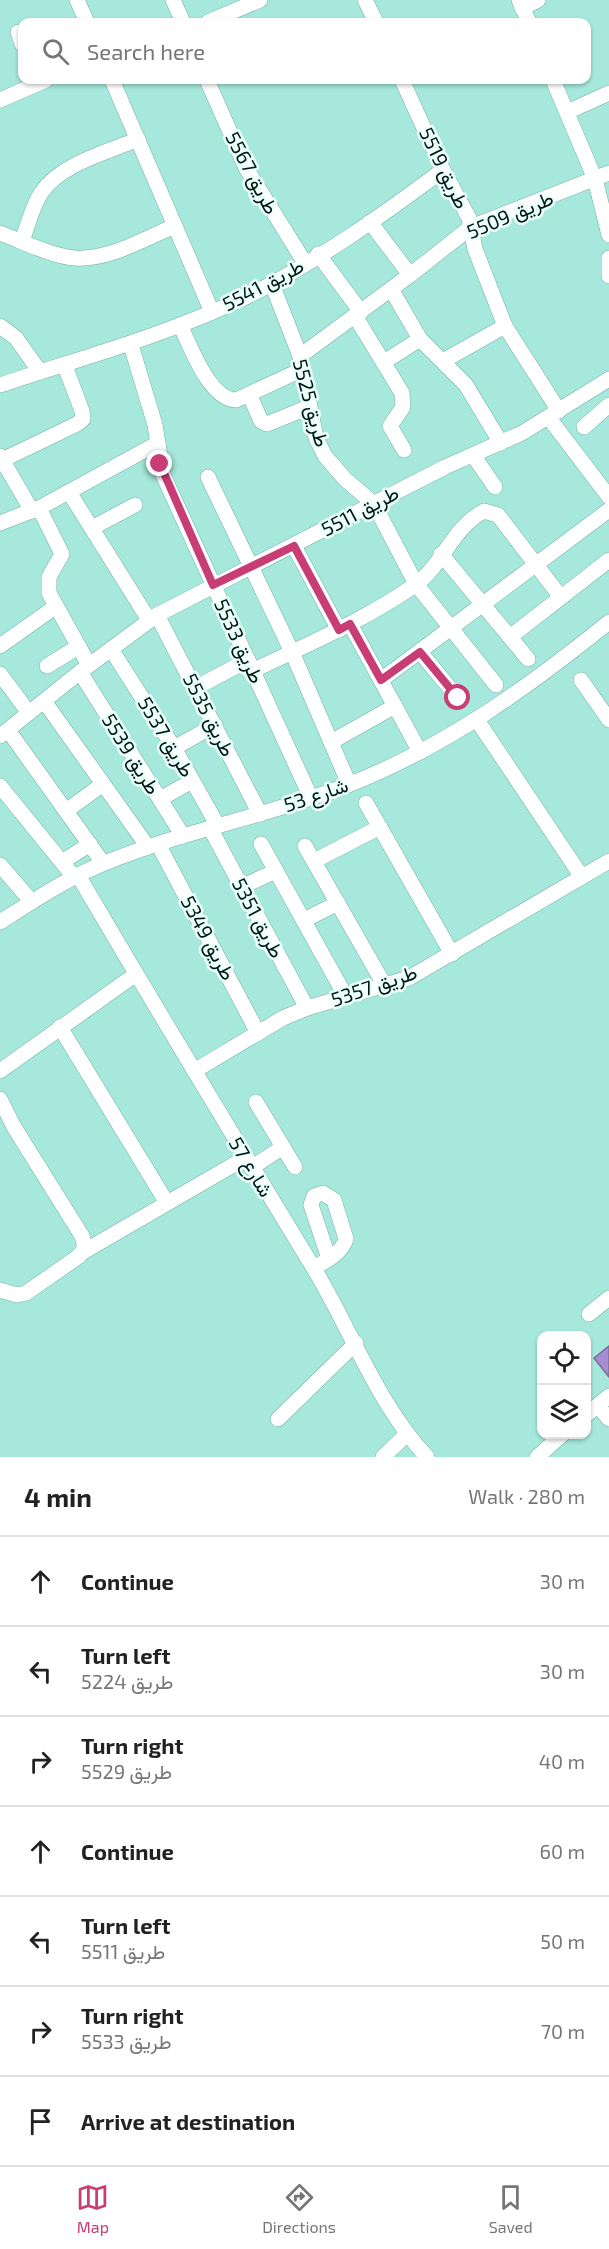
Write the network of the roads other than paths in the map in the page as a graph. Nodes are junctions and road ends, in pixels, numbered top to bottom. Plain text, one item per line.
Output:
1 (77, 0) edge
2 (173, 0) edge
3 (260, 0) edge
4 (365, 0) edge
5 (538, 0) edge
6 (520, 4) edge
7 (85, 18) edge
8 (181, 18) edge
9 (217, 18) edge
10 (374, 18) edge
11 (527, 18) edge
12 (34, 84) edge
13 (114, 84) edge
14 (209, 84) edge
15 (404, 84) edge
16 (555, 84) edge
17 (609, 93) edge
18 (0, 100) edge
19 (567, 112) junction
20 (138, 139) junction
21 (443, 170) junction
22 (602, 176) edge
23 (370, 222) junction
24 (175, 226) junction
25 (471, 227) junction
26 (0, 233) edge
27 (609, 235) edge
28 (22, 241) junction
29 (318, 254) junction
30 (609, 258) edge
31 (305, 263) junction
32 (410, 275) junction
33 (609, 276) edge
34 (272, 284) junction
35 (391, 289) junction
36 (212, 312) junction
37 (358, 314) junction
38 (0, 326) edge
39 (180, 326) junction
40 (505, 326) junction
41 (420, 339) junction
42 (131, 345) junction
43 (443, 361) junction
44 (301, 362) junction
45 (384, 362) junction
46 (65, 366) junction
47 (40, 372) junction
48 (608, 383) edge
49 (0, 386) edge
50 (249, 394) junction
51 (609, 405) edge
52 (309, 407) junction
53 (554, 414) junction
54 (584, 427) dead end
55 (158, 443) junction
56 (501, 443) junction
57 (404, 450) dead end
58 (473, 455) junction
59 (1, 458) edge
60 (208, 477) dead end
61 (495, 487) dead end
62 (69, 492) junction
63 (609, 497) edge
64 (374, 504) junction
65 (135, 505) dead end
66 (35, 509) junction
67 (609, 510) edge
68 (0, 523) edge
69 (92, 528) junction
70 (294, 546) junction
71 (441, 554) junction
72 (609, 560) edge
73 (535, 563) junction
74 (250, 566) junction
75 (416, 584) junction
76 (213, 585) junction
77 (560, 596) junction
78 (483, 603) junction
79 (55, 607) junction
80 (153, 618) junction
81 (609, 622) edge
82 (345, 627) junction
83 (452, 629) junction
84 (510, 637) junction
85 (0, 646) edge
86 (78, 647) junction
87 (111, 648) junction
88 (292, 652) junction
89 (420, 652) junction
90 (528, 659) dead end
91 (250, 665) junction
92 (47, 666) dead end
93 (84, 669) junction
94 (0, 674) edge
95 (381, 680) junction
96 (582, 680) dead end
97 (496, 685) dead end
98 (195, 688) junction
99 (458, 698) dead end
100 (44, 700) junction
101 (395, 706) junction
102 (29, 713) junction
103 (477, 720) junction
104 (609, 720) edge
105 (214, 725) junction
106 (4, 733) edge
107 (331, 742) junction
108 (174, 748) junction
109 (420, 752) junction
110 (192, 780) junction
111 (103, 784) junction
112 (350, 784) junction
113 (0, 786) edge
114 (311, 798) junction
115 (160, 799) junction
116 (366, 803) dead end
117 (66, 811) junction
118 (260, 814) junction
119 (214, 827) junction
120 (380, 827) junction
121 (183, 836) junction
122 (90, 844) junction
123 (261, 844) dead end
124 (153, 845) junction
125 (305, 846) dead end
126 (314, 861) junction
127 (609, 861) edge
128 (62, 862) junction
129 (103, 863) junction
130 (0, 866) edge
131 (276, 871) junction
132 (76, 876) junction
133 (582, 877) junction
134 (241, 887) junction
135 (32, 902) junction
136 (338, 903) junction
137 (304, 920) junction
138 (0, 922) edge
139 (452, 954) junction
140 (136, 974) junction
141 (385, 986) junction
142 (346, 997) junction
143 (307, 1008) junction
144 (60, 1027) junction
145 (258, 1033) junction
146 (0, 1071) edge
147 (194, 1071) junction
148 (0, 1099) edge
149 (256, 1102) dead end
150 (283, 1147) junction
151 (248, 1163) junction
152 (295, 1167) dead end
153 (167, 1203) junction
154 (83, 1252) junction
155 (329, 1259) dead end
156 (314, 1268) junction
157 (0, 1290) edge
158 (609, 1298) edge
159 (589, 1314) dead end
160 (356, 1343) junction
161 (598, 1405) edge
162 (278, 1419) dead end
163 (609, 1419) edge
164 (407, 1434) junction
165 (557, 1439) edge
166 (383, 1457) edge
167 (427, 1457) edge
168 (537, 1457) edge

1 - 7 street
2 - 8 street
3 - 9 street
4 - 10 street
5 - 6 street
6 - 11 street
12 - 18 street
13 - 20 street
14 - 31 street, طريق 5567
15 - 21 street, طريق 5519
16 - 19 street
17 - 19 street
19 - 22 street
20 - 24 street
20 - 28 street
21 - 23 street, طريق 5541
21 - 25 street, طريق 5519
22 - 25 street, طريق 5509
22 - 27 street
23 - 29 street, طريق 5541
23 - 32 street
24 - 28 street
24 - 36 street
25 - 32 street, طريق 5509
25 - 40 street, طريق 5519
26 - 28 street
29 - 31 street, طريق 5541
29 - 37 street
30 - 33 street
31 - 34 street, طريق 5541
32 - 35 street, طريق 5509
34 - 36 street, طريق 5541
34 - 44 street, طريق 5525
35 - 37 street, طريق 5509
35 - 41 street
36 - 39 street, طريق 5541
37 - 44 street, طريق 5509
37 - 45 street
38 - 47 street
39 - 42 street, طريق 5541
39 - 50 street
40 - 43 street
40 - 53 street, طريق 5519
41 - 43 street
41 - 45 street
42 - 46 street, طريق 5541
42 - 55 street, طريق 5533
43 - 56 street
44 - 50 street, طريق 5509
44 - 52 street, طريق 5525
45 - 57 street
46 - 47 street, طريق 5541
46 - 59 street
47 - 49 street, طريق 5541
48 - 53 street, طريق 5511
50 - 52 street
51 - 54 street
52 - 64 street, طريق 5525
53 - 56 street, طريق 5511
53 - 63 street, طريق 5519
55 - 62 street
55 - 76 street, طريق 5533
56 - 58 street, طريق 5511
58 - 61 street
58 - 64 street, طريق 5511
59 - 66 street
60 - 74 street
62 - 66 street
62 - 69 street, طريق 5535
64 - 70 street, طريق 5511
64 - 75 street, طريق 5525
65 - 69 street
66 - 68 street
66 - 79 street
67 - 73 street
69 - 80 street, طريق 5535
70 - 74 street, طريق 5511
70 - 82 street
71 - 73 street
71 - 75 street
71 - 78 street
72 - 77 street
73 - 77 street
73 - 78 street
74 - 76 street, طريق 5511
74 - 88 street
75 - 82 street
75 - 83 street, طريق 5525
76 - 80 street, طريق 5511
76 - 91 street, طريق 5533
77 - 84 street
78 - 83 street
78 - 84 street
79 - 85 street
79 - 86 street, طريق 5539
80 - 87 street, طريق 5511
80 - 98 street, طريق 5535
81 - 103 street, شارع 53
82 - 88 street
82 - 95 street
83 - 89 street
83 - 97 street, طريق 5525
84 - 90 street
86 - 92 street
86 - 93 street, طريق 5539
87 - 93 street, طريق 5511
87 - 108 street, طريق 5537
88 - 91 street
88 - 107 street
89 - 95 street
89 - 99 street
91 - 98 street
91 - 114 street, طريق 5533
93 - 100 street, طريق 5511
93 - 115 street, طريق 5539
94 - 102 street
95 - 101 street
96 - 104 street
98 - 105 street, طريق 5535
100 - 102 street, طريق 5511
100 - 111 street
101 - 107 street
101 - 109 street
102 - 106 street, طريق 5511
103 - 109 street, شارع 53
103 - 133 street
105 - 108 street
105 - 118 street, طريق 5535
106 - 117 street
107 - 112 street
108 - 110 street, طريق 5537
109 - 112 street, شارع 53
110 - 115 street
110 - 119 street, طريق 5537
111 - 117 street
111 - 124 street
112 - 114 street, شارع 53
113 - 128 street, شارع 57
114 - 118 street, شارع 53
115 - 121 street, طريق 5539
116 - 120 street
117 - 122 street
118 - 119 street, شارع 53
119 - 121 street, شارع 53
119 - 134 street, طريق 5351
120 - 126 street
120 - 139 street
121 - 124 street, شارع 53
122 - 128 street
122 - 129 street
123 - 131 street, طريق 5351
124 - 129 street, شارع 53
124 - 145 street, طريق 5349
125 - 126 street
126 - 136 street
127 - 133 street, طريق 5357
128 - 132 street, شارع 57
129 - 132 street, شارع 53
130 - 135 street
131 - 134 street
131 - 137 street, طريق 5351
132 - 135 street, شارع 53
132 - 140 street, شارع 57
133 - 139 street, طريق 5357
134 - 143 street, طريق 5351
135 - 138 street, شارع 53
136 - 137 street
136 - 141 street
137 - 142 street, طريق 5351
139 - 141 street, طريق 5357
140 - 144 street
140 - 147 street, شارع 57
141 - 142 street, طريق 5357
142 - 143 street, طريق 5357
143 - 145 street, طريق 5357
144 - 146 street
144 - 153 street
145 - 147 street, طريق 5357
147 - 151 street, شارع 57
148 - 154 street
149 - 150 street
150 - 151 street
150 - 152 street
151 - 153 street
151 - 156 street, شارع 57
153 - 154 street
154 - 157 street
155 - 156 street
156 - 160 street, شارع 57
158 - 159 street
160 - 162 street
160 - 164 street, شارع 57
161 - 163 street
164 - 166 street
164 - 167 street, شارع 57
165 - 168 street

